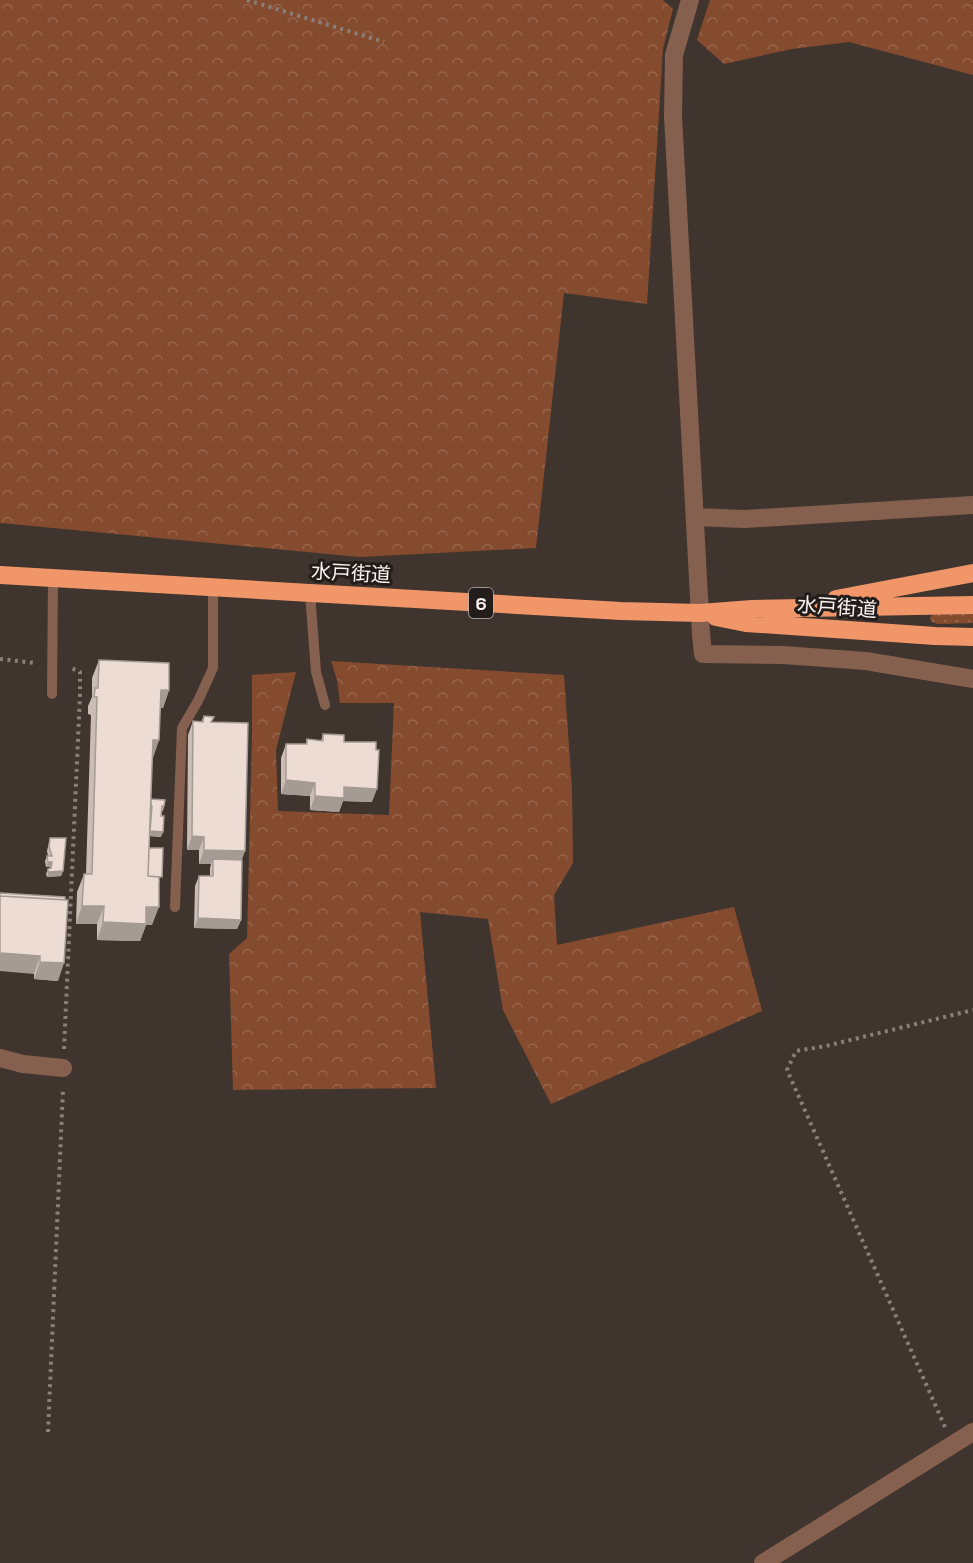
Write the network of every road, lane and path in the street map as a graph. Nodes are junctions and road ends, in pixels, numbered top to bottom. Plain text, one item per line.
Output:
1 (247, 0) edge
2 (690, 0) edge
3 (384, 42) dead end
4 (973, 505) edge
5 (695, 517) junction
6 (973, 573) edge
7 (0, 576) edge
8 (53, 579) junction
9 (213, 588) junction
10 (310, 593) junction
11 (973, 604) edge
12 (818, 607) junction
13 (700, 613) junction
14 (973, 637) edge
15 (0, 659) edge
16 (52, 665) junction
17 (973, 679) edge
18 (52, 694) dead end
19 (325, 705) dead end
20 (175, 907) dead end
21 (973, 1010) edge
22 (0, 1058) edge
23 (63, 1068) junction
24 (48, 1432) dead end
25 (973, 1432) edge
26 (953, 1444) junction
27 (763, 1563) edge

1 - 3 path
2 - 5 street
4 - 5 street
5 - 13 street
6 - 12 highway
7 - 8 highway, 水戸街道 / 6
8 - 9 highway, 水戸街道 / 6
8 - 16 lane
9 - 10 highway, 水戸街道 / 6
9 - 20 lane
10 - 13 highway, 水戸街道 / 6
10 - 19 lane
11 - 12 highway, 水戸街道 / 6
12 - 13 highway, 水戸街道 / 6
13 - 14 highway, 水戸街道 / 6
13 - 17 street
15 - 16 path
16 - 18 lane
16 - 23 path
21 - 26 path
22 - 23 street
23 - 24 path
25 - 26 street
26 - 27 street

